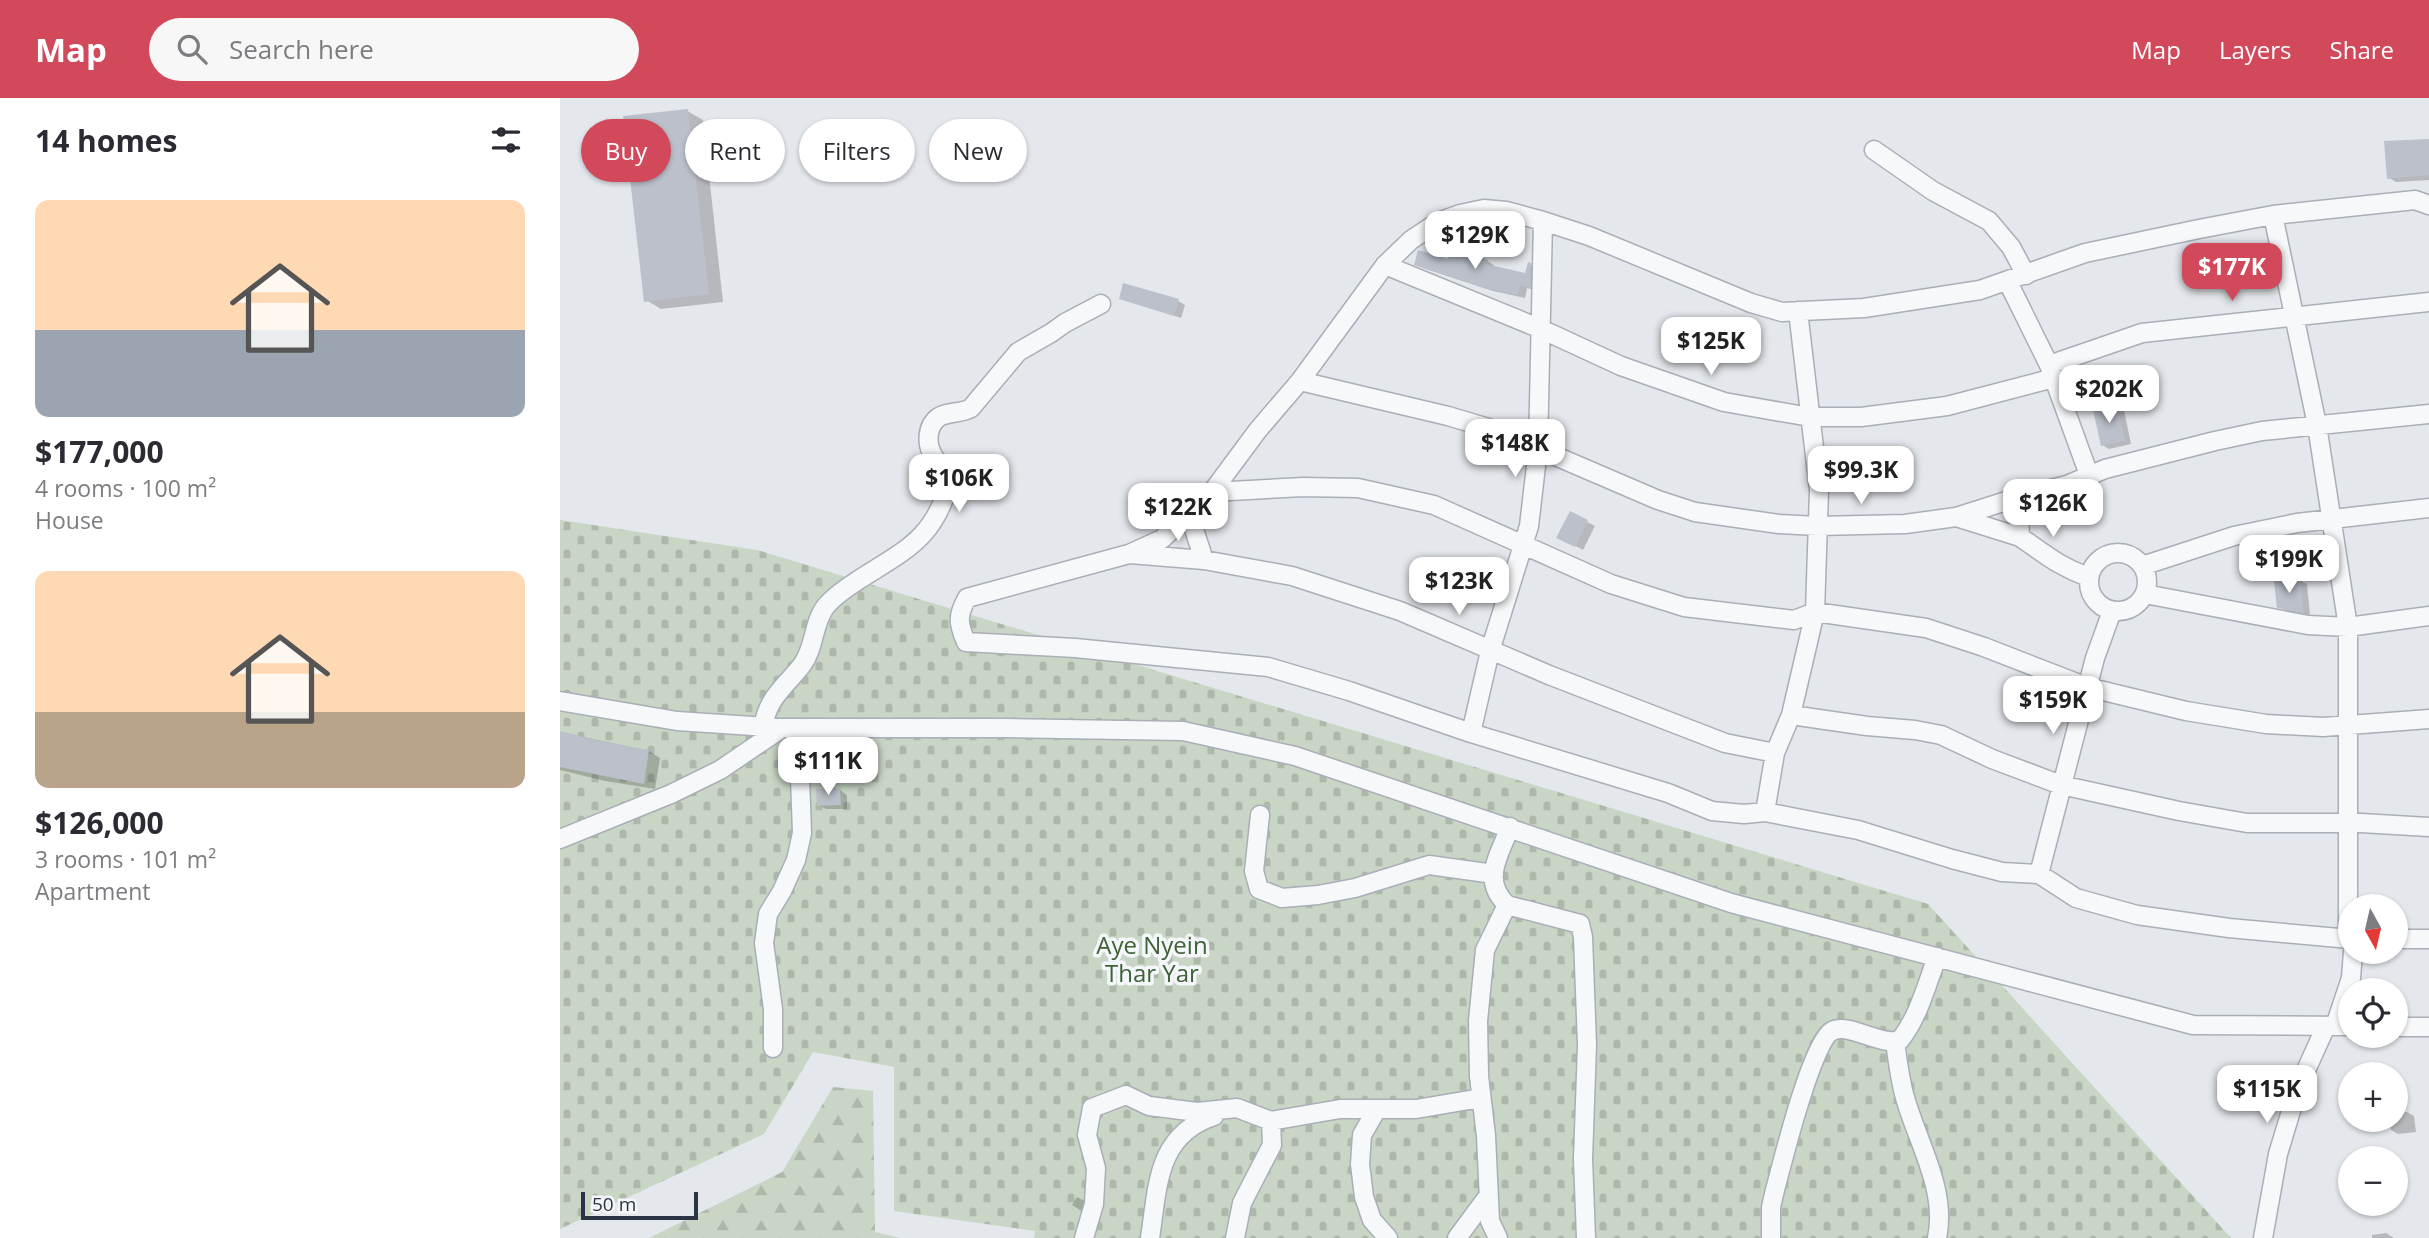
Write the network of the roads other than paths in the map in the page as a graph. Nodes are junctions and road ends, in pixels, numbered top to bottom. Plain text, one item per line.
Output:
1 (1874, 150) dead end
2 (2429, 205) edge
3 (2273, 215) junction
4 (1544, 221) junction
5 (1385, 265) junction
6 (2026, 275) junction
7 (2008, 282) junction
8 (2429, 302) edge
9 (1101, 304) dead end
10 (1798, 311) junction
11 (2294, 316) junction
12 (1541, 329) junction
13 (2051, 372) junction
14 (1300, 381) junction
15 (2429, 414) edge
16 (1810, 417) junction
17 (2317, 425) junction
18 (1538, 449) junction
19 (2089, 475) junction
20 (1212, 492) junction
21 (2022, 496) junction
22 (2429, 508) edge
23 (1189, 514) junction
24 (1956, 517) junction
25 (2332, 518) junction
26 (1818, 526) junction
27 (2020, 537) junction
28 (1524, 547) junction
29 (1129, 554) junction
30 (1204, 560) junction
31 (2142, 566) junction
32 (2088, 578) junction
33 (2145, 594) junction
34 (2112, 611) junction
35 (1815, 612) junction
36 (2429, 616) edge
37 (2348, 627) junction
38 (1490, 651) junction
39 (2087, 687) junction
40 (560, 701) edge
41 (1791, 715) junction
42 (2429, 719) edge
43 (2350, 725) junction
44 (763, 727) junction
45 (788, 728) junction
46 (1471, 733) junction
47 (1775, 753) junction
48 (2061, 785) junction
49 (1765, 812) junction
50 (1260, 816) dead end
51 (2347, 823) junction
52 (1510, 827) junction
53 (2429, 827) edge
54 (560, 839) edge
55 (1494, 874) junction
56 (2039, 874) junction
57 (2349, 894) edge
58 (1507, 905) junction
59 (2408, 939) edge
60 (2429, 939) edge
61 (2338, 941) edge
62 (1937, 957) junction
63 (2351, 964) edge
64 (2337, 1026) edge
65 (2408, 1027) edge
66 (2429, 1027) edge
67 (1895, 1042) junction
68 (773, 1048) dead end
69 (1481, 1098) junction
70 (1237, 1108) junction
71 (1377, 1109) junction
72 (1271, 1121) junction
73 (1488, 1196) junction
74 (1084, 1238) edge
75 (1150, 1238) edge
76 (1235, 1238) edge
77 (1388, 1238) edge
78 (1457, 1238) edge
79 (1498, 1238) edge
80 (1586, 1238) edge
81 (1771, 1238) edge
82 (1937, 1238) edge
83 (2263, 1238) edge

1 - 6 street
2 - 3 street
3 - 6 street
3 - 11 street
4 - 5 street
4 - 10 street
4 - 12 street
5 - 12 street
5 - 14 street
6 - 7 street
7 - 10 street
7 - 13 street
8 - 11 street
9 - 44 street
10 - 16 street
11 - 13 street
11 - 17 street
12 - 16 street
12 - 18 street
13 - 16 street
13 - 19 street
14 - 18 street
14 - 20 street
15 - 17 street
16 - 26 street
17 - 19 street
17 - 25 street
18 - 26 street
18 - 28 street
19 - 21 street
20 - 23 street
20 - 28 street
21 - 24 street
21 - 27 street
22 - 25 street
23 - 29 street
23 - 30 street
24 - 26 street
24 - 27 street
25 - 31 street
25 - 37 street
26 - 35 street
27 - 32 street
28 - 35 street
28 - 38 street
29 - 30 street
29 - 46 street
30 - 38 street
31 - 32 street
31 - 33 street
32 - 34 street
33 - 34 street
33 - 37 street
34 - 39 street
35 - 39 street
35 - 41 street
36 - 37 street
37 - 43 street
38 - 46 street
38 - 47 street
39 - 43 street
39 - 48 street
40 - 44 street
41 - 47 street
41 - 48 street
42 - 43 street
43 - 51 street
44 - 45 street
45 - 52 street
45 - 54 street
45 - 68 street
46 - 49 street
47 - 49 street
48 - 51 street
48 - 56 street
49 - 56 street
50 - 55 street
51 - 53 street
51 - 57 street
52 - 55 street
52 - 62 street
55 - 58 street
56 - 61 street
58 - 69 street
58 - 80 street
59 - 60 street
62 - 64 street
62 - 67 street
63 - 64 street
64 - 83 street
65 - 66 street
67 - 81 street
67 - 82 street
69 - 71 street
69 - 73 street
70 - 72 street
70 - 74 street
70 - 75 street
71 - 72 street
71 - 77 street
72 - 76 street
73 - 78 street
73 - 79 street

